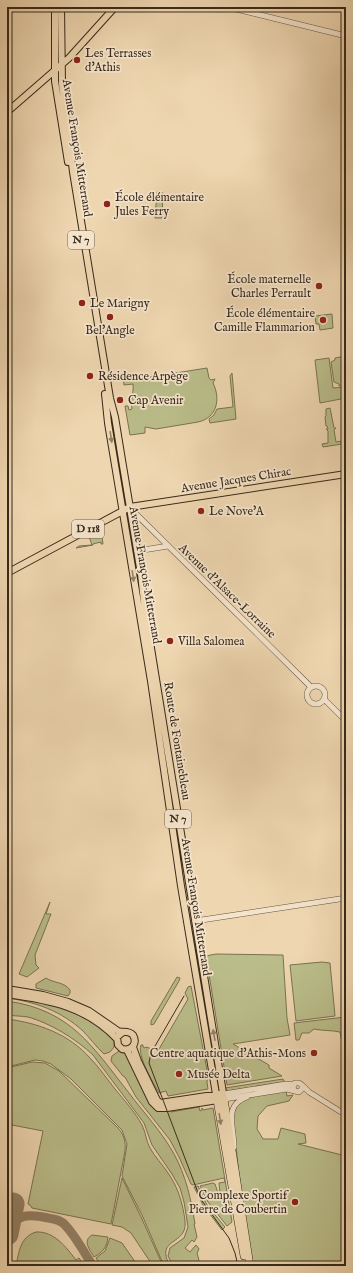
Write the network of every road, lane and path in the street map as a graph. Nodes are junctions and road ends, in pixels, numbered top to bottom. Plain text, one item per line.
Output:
1 (55, 7) edge
2 (61, 7) edge
3 (115, 7) edge
4 (228, 7) edge
5 (346, 36) edge
6 (58, 69) junction
7 (7, 112) edge
8 (346, 474) edge
9 (130, 508) junction
10 (123, 511) junction
11 (168, 546) junction
12 (137, 550) junction
13 (7, 573) edge
14 (144, 604) joint
15 (311, 687) junction
16 (324, 699) junction
17 (346, 721) edge
18 (346, 898) edge
19 (195, 921) junction
20 (200, 954) joint
21 (7, 989) edge
22 (7, 994) edge
23 (122, 1032) junction
24 (117, 1039) junction
25 (130, 1048) junction
26 (294, 1087) junction
27 (302, 1089) junction
28 (260, 1093) junction
29 (221, 1095) junction
30 (346, 1112) edge
31 (234, 1162) junction
32 (245, 1266) edge
33 (250, 1266) edge

1 - 6 main road
2 - 6 main road, N 7
3 - 6 main road
4 - 5 street
6 - 7 main road
6 - 9 main road, Avenue François Mitterrand / N 7
6 -> 10 main road, Avenue François Mitterrand / N 7
8 - 9 main road, Avenue Jacques Chirac / D 118
9 - 10 main road, D 118
9 - 11 street, Avenue d'Alsace-Lorraine
9 - 12 main road, Avenue François Mitterrand / N 7
10 - 13 main road, D 118
10 -> 29 main road, Avenue François Mitterrand / N 7
11 - 12 street
11 - 15 street, Avenue d'Alsace-Lorraine
12 - 14 main road, Avenue François Mitterrand / N 7
14 - 19 main road, Route de Fontainebleau / N 7
15 - 16 street
15 - 16 street
16 - 17 street
18 - 19 street
19 - 20 main road, Route de Fontainebleau / N 7
29 -> 20 main road, Avenue François Mitterrand / N 7
21 - 23 main road
22 - 24 main road
23 - 24 main road
23 - 25 main road
24 - 25 main road
25 - 29 main road
26 - 27 street
26 - 27 street
26 - 28 street
26 - 29 street
27 - 30 street
28 - 29 street
28 - 31 street
29 - 31 highway, N 7
29 -> 32 highway, N 7
31 - 33 highway, N 7

